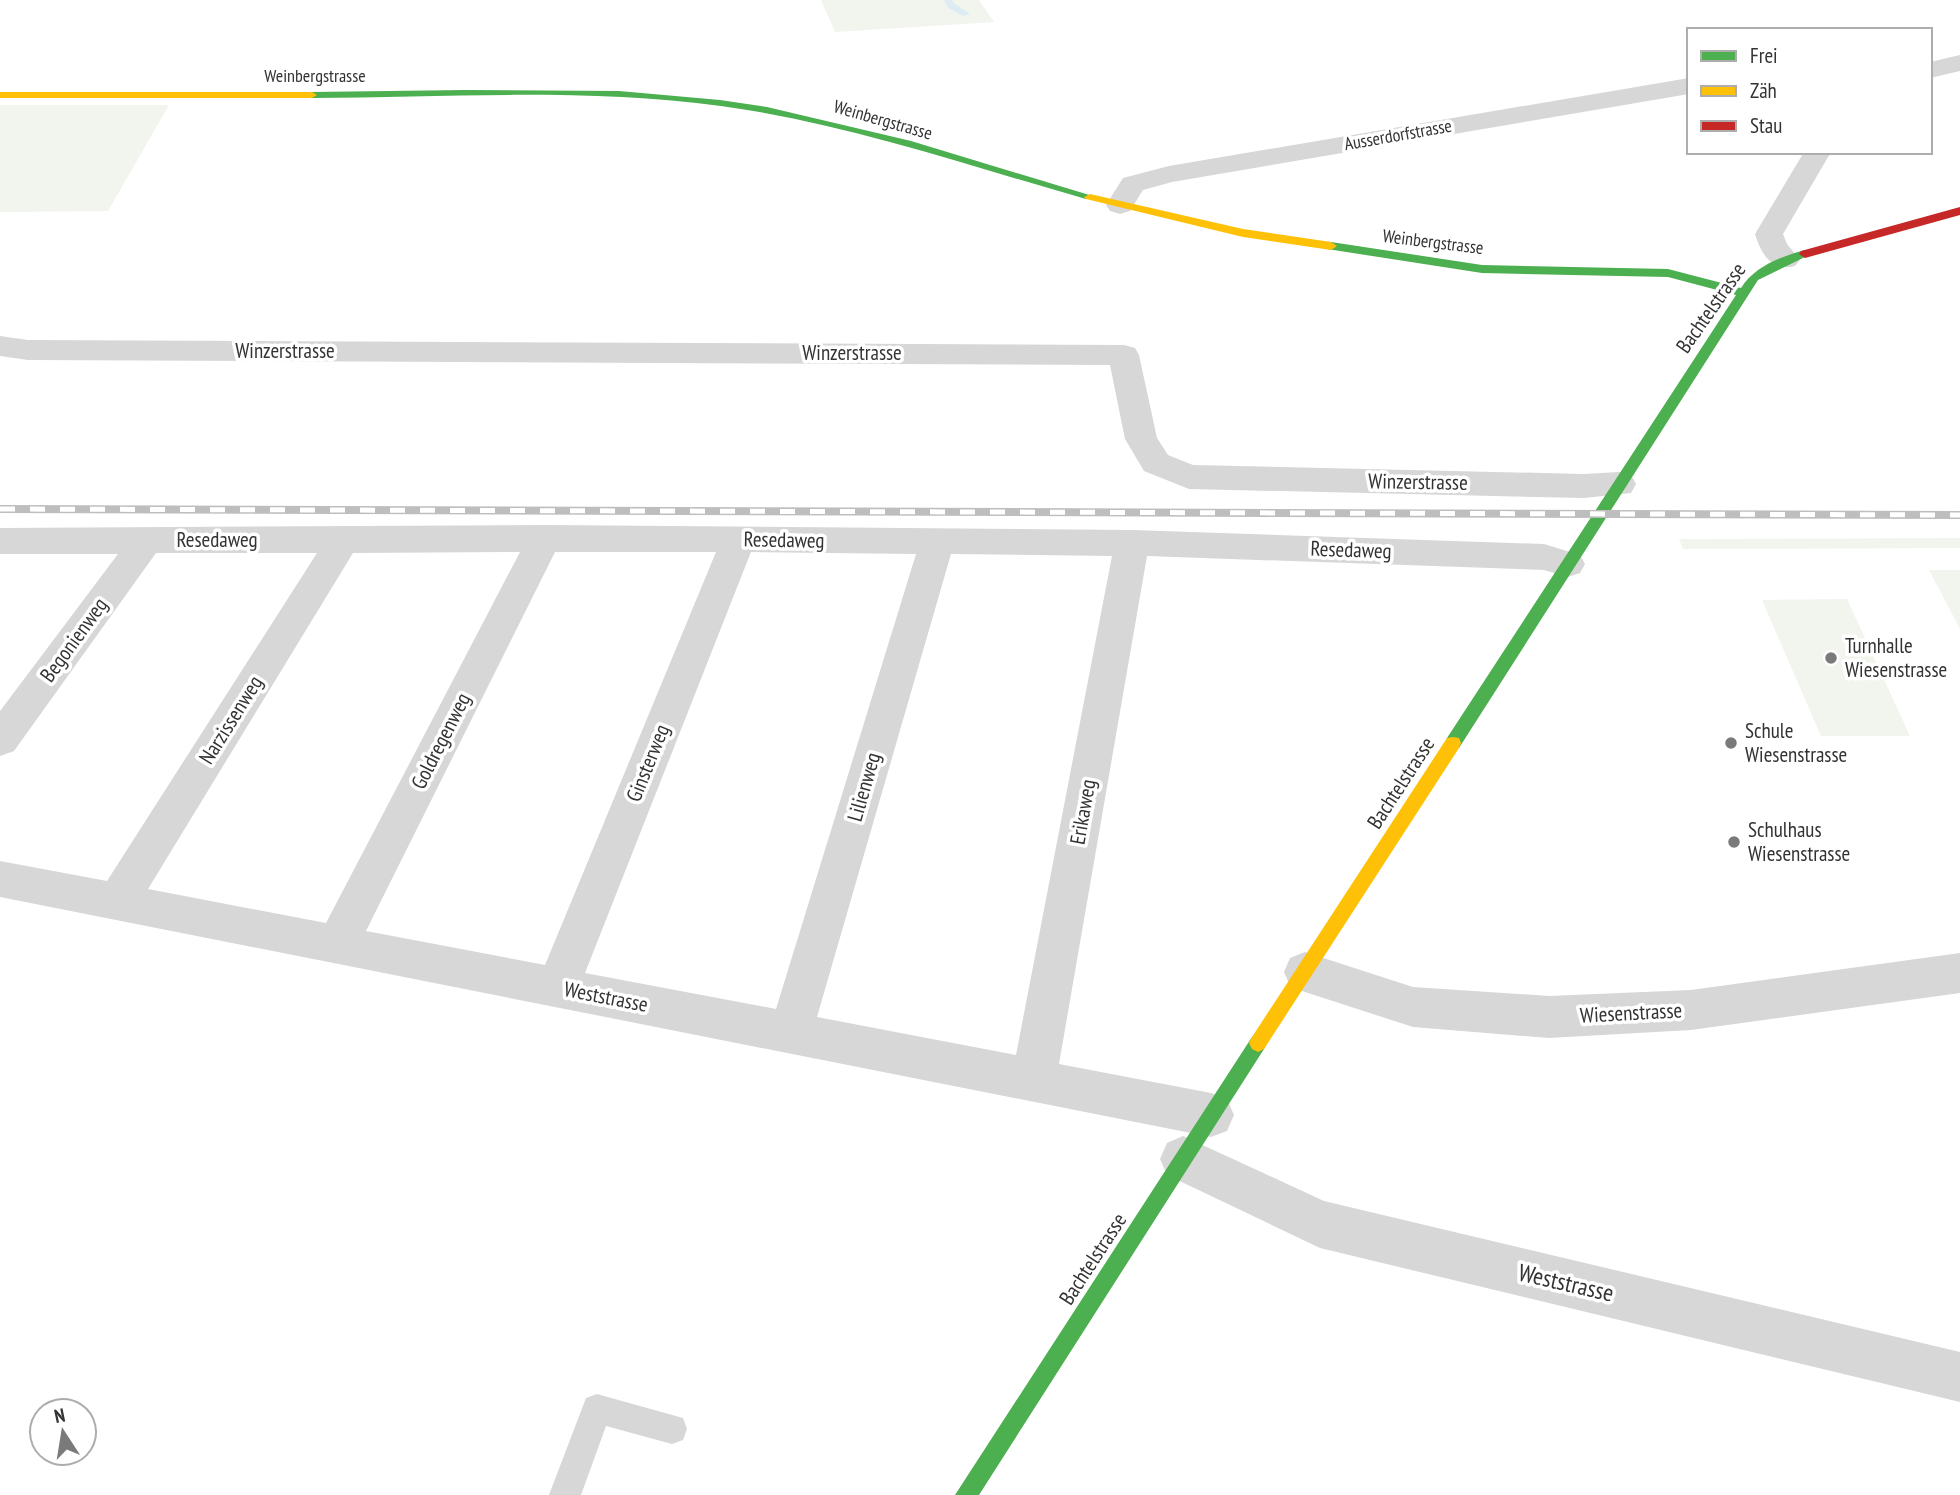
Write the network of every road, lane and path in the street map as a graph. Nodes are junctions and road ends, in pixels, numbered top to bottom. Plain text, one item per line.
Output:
1 (1960, 63) edge
2 (1932, 70) edge
3 (1687, 86) edge
4 (0, 95) edge
5 (1817, 154) edge
6 (1120, 205) junction
7 (1960, 211) edge
8 (1785, 260) junction
9 (1742, 293) junction
10 (0, 346) edge
11 (1619, 484) junction
12 (545, 538) junction
13 (344, 539) junction
14 (740, 539) junction
15 (148, 540) junction
16 (0, 541) edge
17 (937, 541) junction
18 (1132, 543) junction
19 (1568, 564) junction
20 (0, 740) edge
21 (0, 879) edge
22 (117, 902) junction
23 (337, 945) junction
24 (1305, 972) junction
25 (1960, 973) edge
26 (557, 988) junction
27 (791, 1033) junction
28 (1034, 1081) junction
29 (1211, 1115) junction
30 (1183, 1158) junction
31 (1960, 1377) edge
32 (672, 1429) dead end
33 (565, 1495) edge
34 (967, 1495) edge

1 - 2 street
3 - 6 street, Ausserdorfstrasse
4 - 6 street, Weinbergstrasse
5 - 8 street
6 - 9 street, Weinbergstrasse
7 - 8 street, Bachtelstrasse
8 - 9 street, Bachtelstrasse
9 - 11 street, Bachtelstrasse
10 - 11 street, Winzerstrasse
11 - 19 street, Bachtelstrasse
12 - 13 street, Resedaweg
12 - 14 street, Resedaweg
12 - 23 street, Goldregenweg
13 - 15 street, Resedaweg
13 - 22 street, Narzissenweg
14 - 17 street, Resedaweg
14 - 26 street, Ginsterweg
15 - 16 street, Resedaweg
15 - 20 street, Begonienweg
17 - 18 street, Resedaweg
17 - 27 street, Lilienweg
18 - 19 street, Resedaweg
18 - 28 street, Erikaweg
19 - 24 street, Bachtelstrasse
21 - 22 street, Weststrasse
22 - 23 street, Weststrasse
23 - 26 street, Weststrasse
24 - 25 street, Wiesenstrasse
24 - 29 street, Bachtelstrasse
26 - 27 street, Weststrasse
27 - 28 street, Weststrasse
28 - 29 street, Weststrasse
29 - 30 street, Bachtelstrasse
30 - 31 street, Weststrasse
30 - 34 street, Bachtelstrasse
32 - 33 lane

